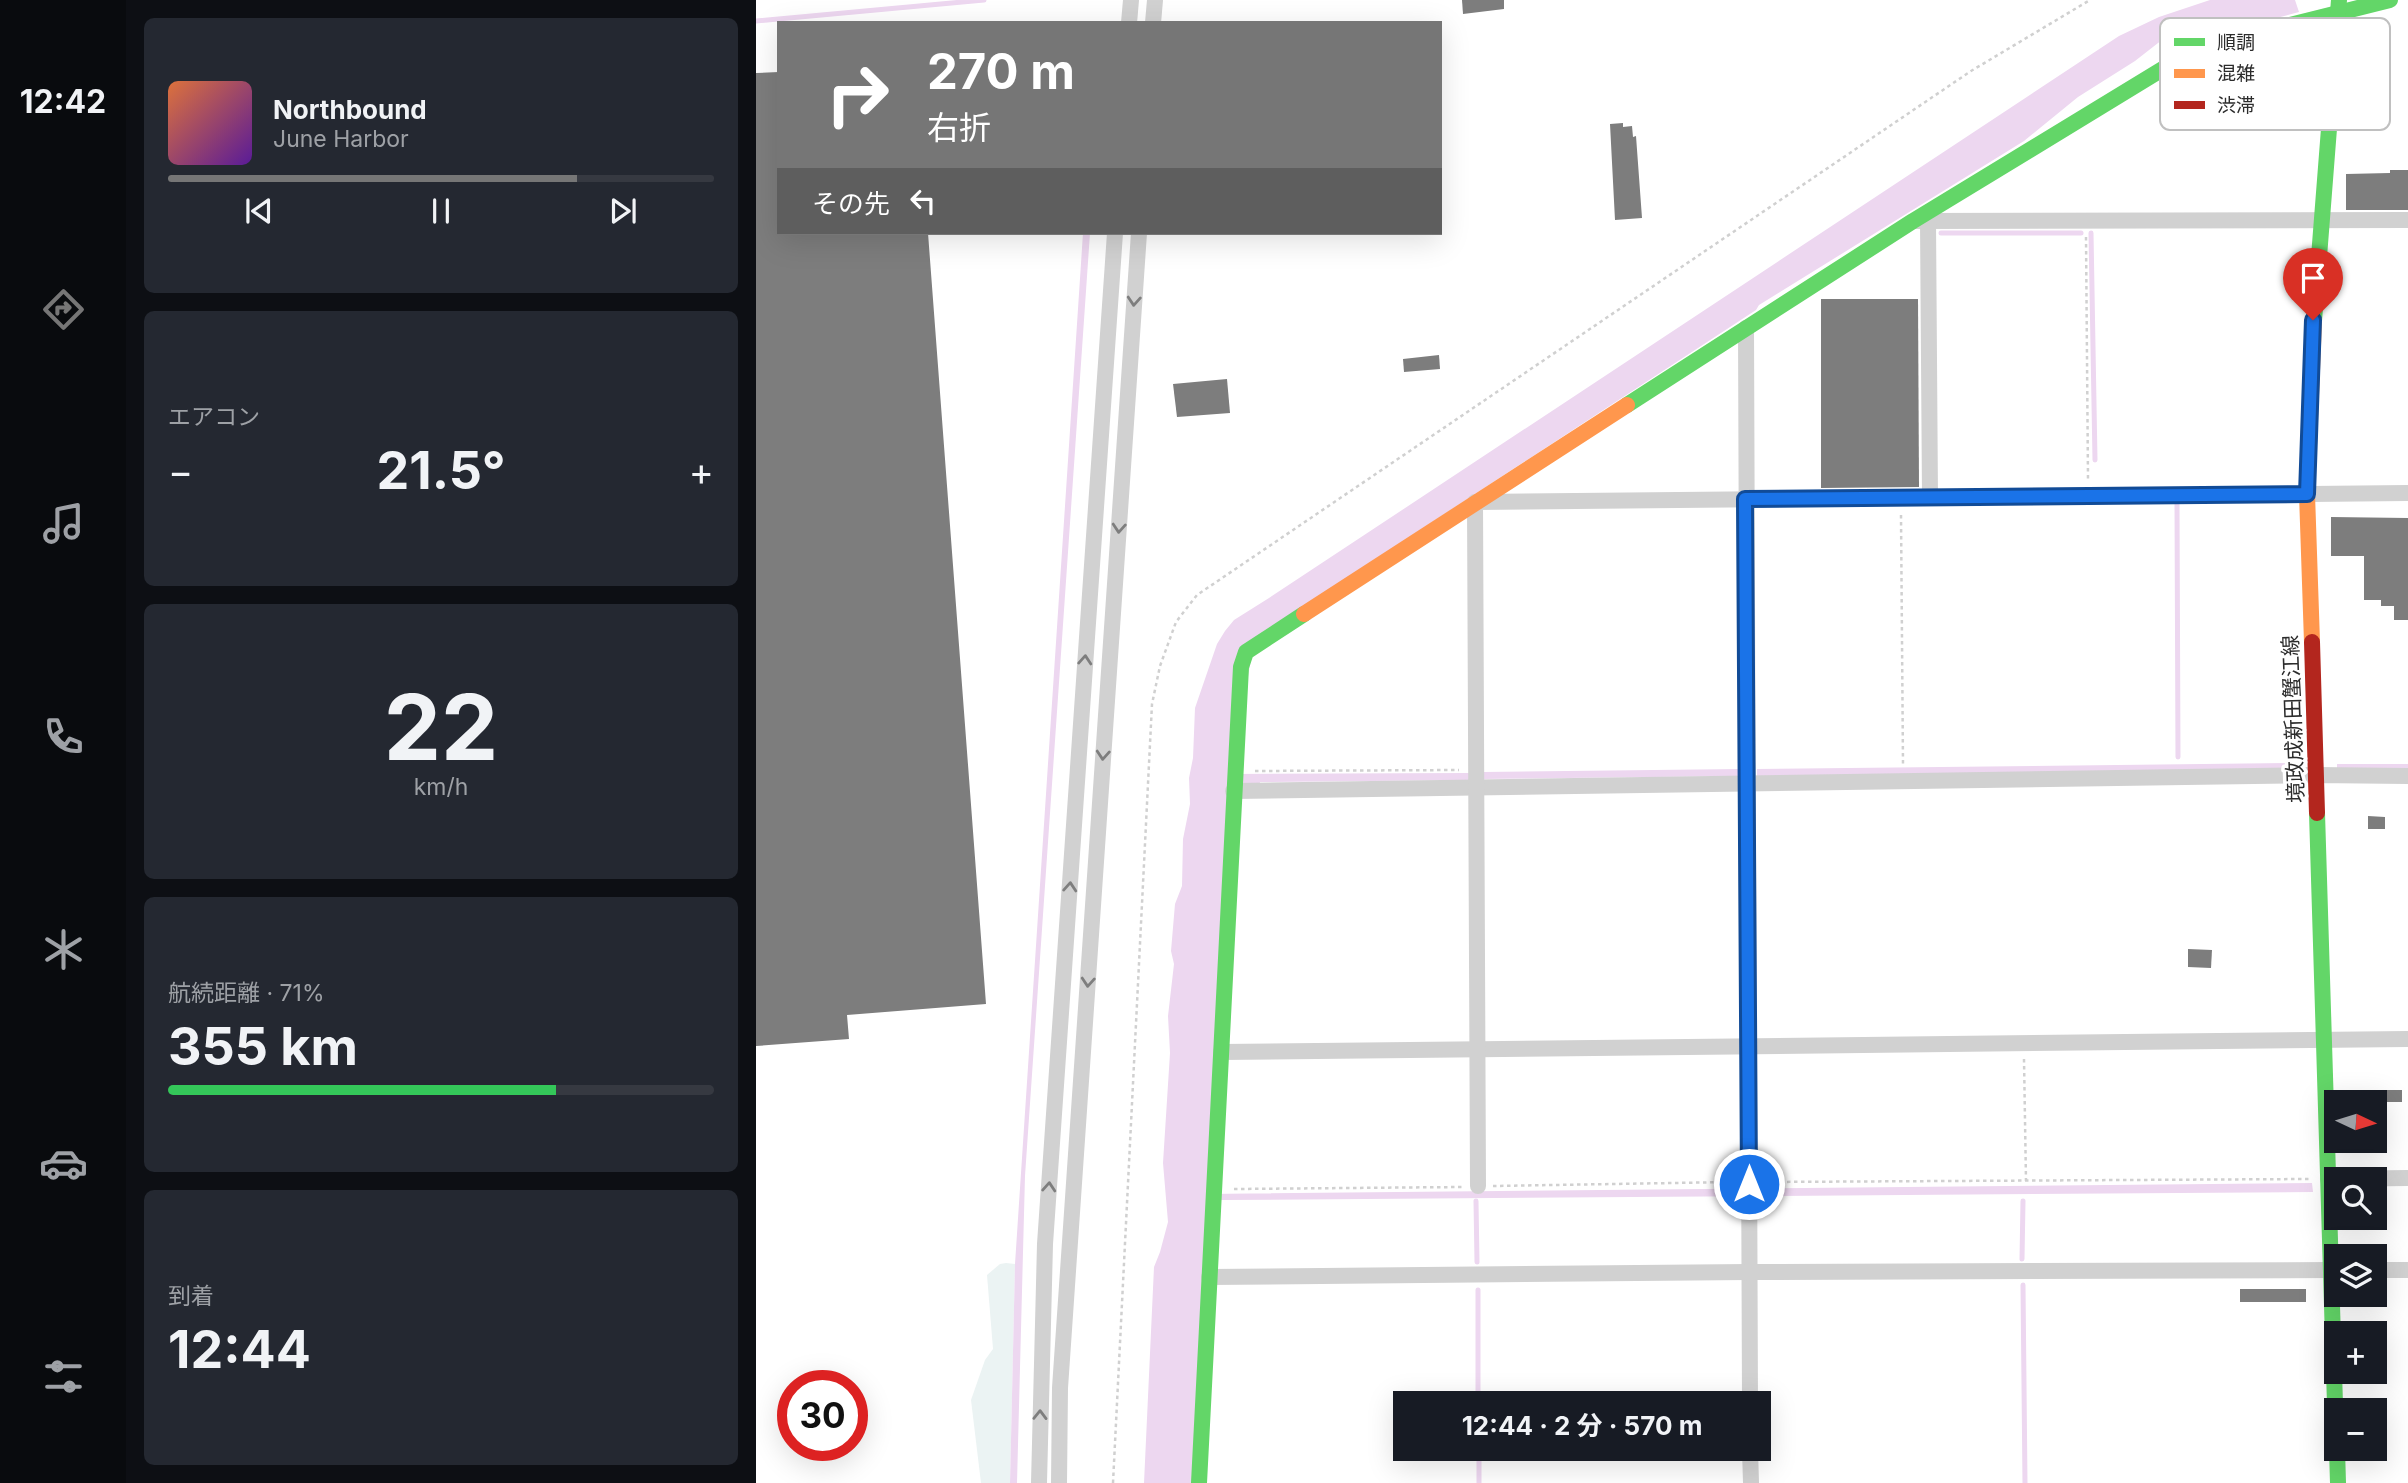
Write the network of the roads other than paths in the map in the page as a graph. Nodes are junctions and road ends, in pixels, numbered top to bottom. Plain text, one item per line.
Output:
1 (1131, 0) edge
2 (1155, 0) edge
3 (2339, 0) edge
4 (2390, 0) edge
5 (2318, 18) edge
6 (2338, 18) edge
7 (1129, 21) edge
8 (1153, 21) edge
9 (2160, 72) edge
10 (2328, 130) edge
11 (2320, 220) junction
12 (2408, 220) edge
13 (1920, 221) junction
14 (1115, 235) edge
15 (1139, 235) edge
16 (1746, 328) junction
17 (2408, 493) edge
18 (2307, 494) junction
19 (1930, 498) junction
20 (1745, 499) junction
21 (1475, 502) junction
22 (2316, 775) junction
23 (2408, 776) edge
24 (1234, 784) junction
25 (1748, 784) junction
26 (1477, 788) junction
27 (2408, 1039) edge
28 (2325, 1042) junction
29 (1749, 1046) junction
30 (1478, 1049) junction
31 (1221, 1052) junction
32 (2328, 1167) edge
33 (2387, 1178) edge
34 (2408, 1178) edge
35 (1478, 1186) road end
36 (2324, 1270) edge
37 (2387, 1270) edge
38 (2408, 1270) edge
39 (1749, 1272) junction
40 (1209, 1277) junction
41 (2334, 1307) edge
42 (1750, 1391) edge
43 (2336, 1398) edge
44 (1750, 1461) edge
45 (2337, 1461) edge
46 (1039, 1483) edge
47 (1059, 1483) edge
48 (1199, 1483) edge
49 (1751, 1483) edge
50 (2338, 1483) edge

1 - 7 street
2 - 8 street
3 - 6 street, 境政成新田蟹江線, bridge
4 - 5 street
9 - 13 street
10 - 11 street, 境政成新田蟹江線, bridge
11 - 12 street
11 - 13 street
11 - 18 street, 境政成新田蟹江線
13 - 16 street
13 - 19 street
46 -> 14 street
15 -> 47 street
16 - 20 street
16 - 21 street
17 - 18 street
18 - 19 street
18 - 22 street, 境政成新田蟹江線
19 - 20 street
20 - 21 street
20 - 25 street
21 - 24 street
21 - 26 street
22 - 23 street
22 - 25 street
22 - 28 street, 境政成新田蟹江線
24 - 26 street
24 - 31 street
25 - 26 street
25 - 29 street
26 - 30 street
27 - 28 street
28 - 29 street
28 - 32 street, 境政成新田蟹江線
29 - 30 street
29 - 39 street
30 - 31 street
30 - 35 street
31 - 40 street
33 - 34 street
36 - 39 street
37 - 38 street
39 - 40 street
39 - 42 street
40 - 48 street
41 - 43 street, 境政成新田蟹江線
44 - 49 street
45 - 50 street

